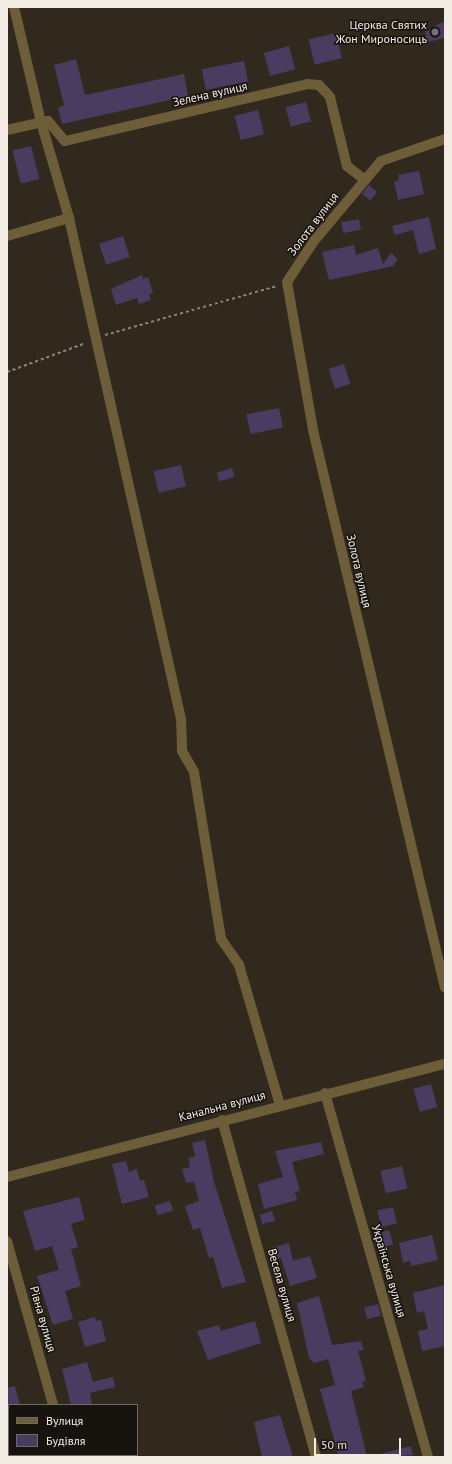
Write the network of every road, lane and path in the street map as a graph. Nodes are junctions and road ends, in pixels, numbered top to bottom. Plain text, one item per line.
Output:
1 (14, 7) edge
2 (41, 122) junction
3 (7, 130) edge
4 (445, 139) edge
5 (365, 180) junction
6 (69, 218) junction
7 (7, 236) edge
8 (288, 282) junction
9 (95, 338) junction
10 (7, 372) edge
11 (445, 988) edge
12 (445, 1064) edge
13 (325, 1093) junction
14 (280, 1105) junction
15 (222, 1120) junction
16 (7, 1177) edge
17 (7, 1241) edge
18 (53, 1404) edge
19 (316, 1457) edge
20 (428, 1457) edge

1 - 2 street
2 - 3 street
2 - 5 street, Зелена вулиця
2 - 6 street
4 - 5 street, Золота вулиця
5 - 8 street, Золота вулиця
6 - 7 street
6 - 9 street
8 - 9 path
8 - 11 street, Золота вулиця
9 - 10 path
9 - 14 street
12 - 13 street, Канальна вулиця
13 - 14 street, Канальна вулиця
13 - 20 street, Українська вулиця
14 - 15 street, Канальна вулиця
15 - 16 street, Канальна вулиця
15 - 19 street, Весела вулиця
17 - 18 street, Рівна вулиця

